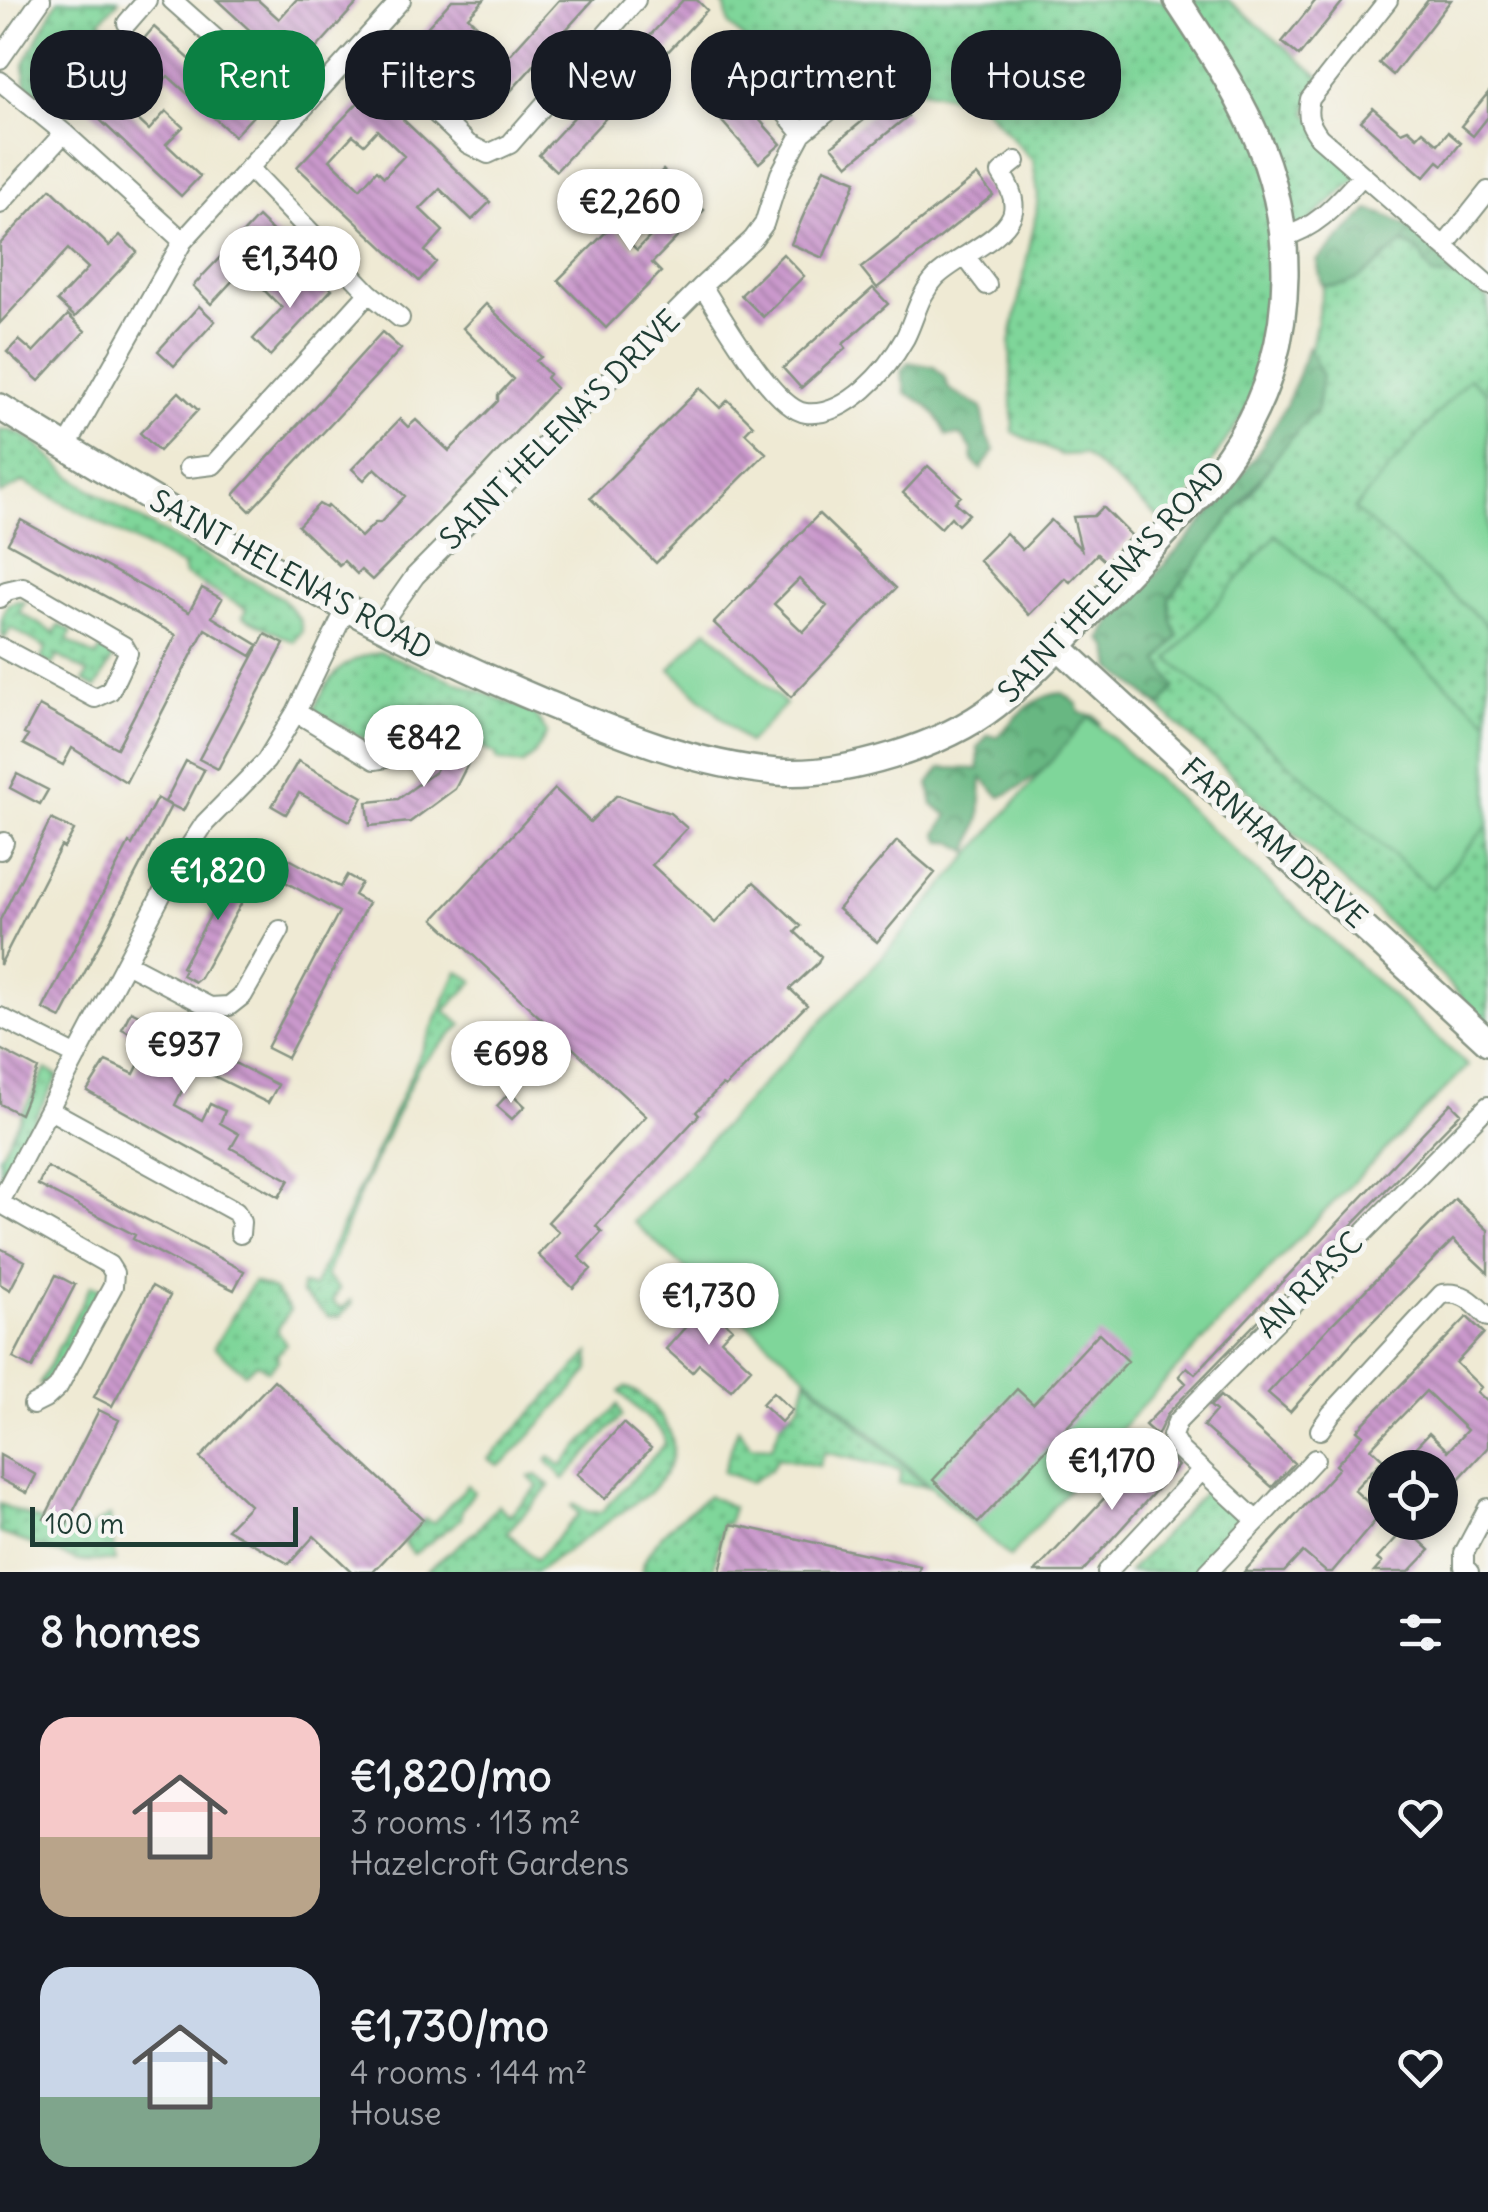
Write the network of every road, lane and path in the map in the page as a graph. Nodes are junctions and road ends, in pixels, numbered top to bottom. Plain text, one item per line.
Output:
1 (41, 0) edge
2 (147, 0) edge
3 (172, 0) edge
4 (400, 0) edge
5 (636, 0) edge
6 (1177, 0) edge
7 (1388, 0) edge
8 (127, 23) dead end
9 (206, 30) edge
10 (373, 30) edge
11 (0, 58) edge
12 (345, 61) edge
13 (0, 82) edge
14 (325, 83) edge
15 (292, 120) edge
16 (443, 120) edge
17 (791, 120) edge
18 (818, 120) edge
19 (802, 133) junction
20 (64, 134) junction
21 (1016, 161) dead end
22 (249, 168) junction
23 (1363, 175) junction
24 (1488, 191) edge
25 (0, 204) edge
26 (1283, 237) junction
27 (183, 241) junction
28 (1445, 246) junction
29 (965, 256) junction
30 (987, 285) dead end
31 (1488, 285) edge
32 (702, 286) junction
33 (369, 293) junction
34 (400, 318) dead end
35 (0, 408) edge
36 (66, 448) junction
37 (188, 468) dead end
38 (0, 598) edge
39 (346, 609) junction
40 (380, 627) junction
41 (1058, 646) junction
42 (0, 647) edge
43 (296, 712) junction
44 (404, 735) dead end
45 (280, 930) dead end
46 (126, 963) junction
47 (0, 1018) edge
48 (1488, 1042) edge
49 (77, 1056) junction
50 (1488, 1106) edge
51 (50, 1110) junction
52 (0, 1203) edge
53 (240, 1234) dead end
54 (1488, 1317) edge
55 (33, 1405) dead end
56 (1320, 1430) dead end
57 (1315, 1459) dead end
58 (1202, 1470) junction
59 (1488, 1508) edge
60 (1256, 1521) junction
61 (1463, 1570) edge
62 (1108, 1572) edge
63 (1208, 1572) edge

1 - 11 street
2 - 8 street
3 - 9 street
4 - 10 street
5 - 16 street
6 - 26 street, SAINT HELENA'S ROAD
7 - 23 street
12 - 14 street
13 - 20 street
15 - 22 street
17 - 19 street
18 - 19 street, SAINT HELENA'S DRIVE
19 - 32 street, SAINT HELENA'S DRIVE
20 - 25 street
20 - 27 street
21 - 29 street
22 - 27 street
22 - 33 street
23 - 26 street
23 - 28 street
24 - 28 street
26 - 41 street, SAINT HELENA'S ROAD
27 - 36 street
28 - 31 street
29 - 30 street
29 - 32 street
32 - 40 street, SAINT HELENA'S DRIVE
33 - 34 street
33 - 37 street
35 - 36 street, SAINT HELENA'S ROAD
36 - 39 street, SAINT HELENA'S ROAD
38 - 42 street
39 - 40 street, SAINT HELENA'S ROAD
39 - 43 street
40 - 41 street, SAINT HELENA'S ROAD
41 - 48 street, FARNHAM DRIVE
43 - 44 street
43 - 46 street
45 - 46 street
46 - 49 street
47 - 49 street
49 - 51 street
50 - 58 street, AN RIASC
51 - 52 street
51 - 53 street
52 - 55 street
54 - 56 street
57 - 60 street
58 - 60 street, AN RIASC
58 - 62 street
59 - 61 street
60 - 63 street

